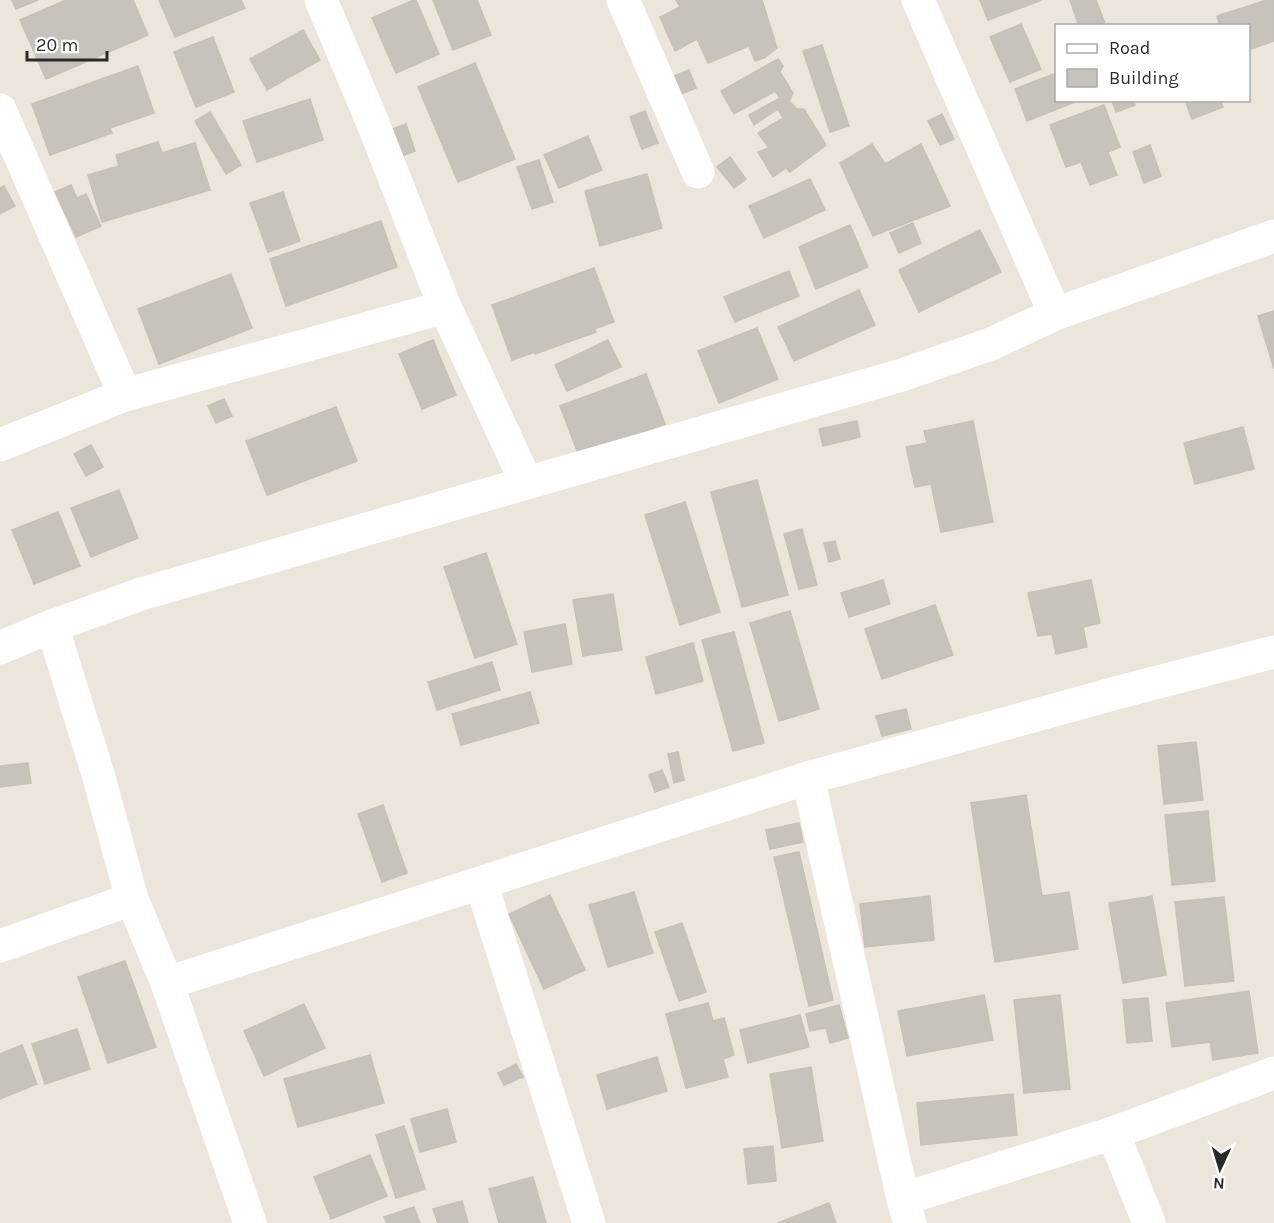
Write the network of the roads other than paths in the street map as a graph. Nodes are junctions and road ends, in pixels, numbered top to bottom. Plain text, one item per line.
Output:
1 (321, 0) edge
2 (623, 0) edge
3 (918, 0) edge
4 (0, 110) edge
5 (698, 172) dead end
6 (1274, 236) edge
7 (445, 307) junction
8 (1055, 314) junction
9 (125, 395) junction
10 (0, 445) edge
11 (526, 483) junction
12 (52, 626) junction
13 (0, 648) edge
14 (1274, 652) edge
15 (808, 778) junction
16 (481, 883) junction
17 (132, 899) junction
18 (0, 946) edge
19 (167, 983) junction
20 (1274, 1073) edge
21 (1113, 1133) junction
22 (907, 1211) edge
23 (250, 1223) edge
24 (589, 1223) edge
25 (1149, 1223) edge

1 - 7 street
2 - 5 street
3 - 8 street
4 - 9 street
6 - 8 street
7 - 9 street
7 - 11 street
8 - 11 street
9 - 10 street
11 - 12 street
12 - 13 street
12 - 17 street
14 - 15 street
15 - 16 street
15 - 22 street
16 - 19 street
16 - 24 street
17 - 18 street
17 - 19 street
19 - 23 street
20 - 21 street
21 - 22 street
21 - 25 street

